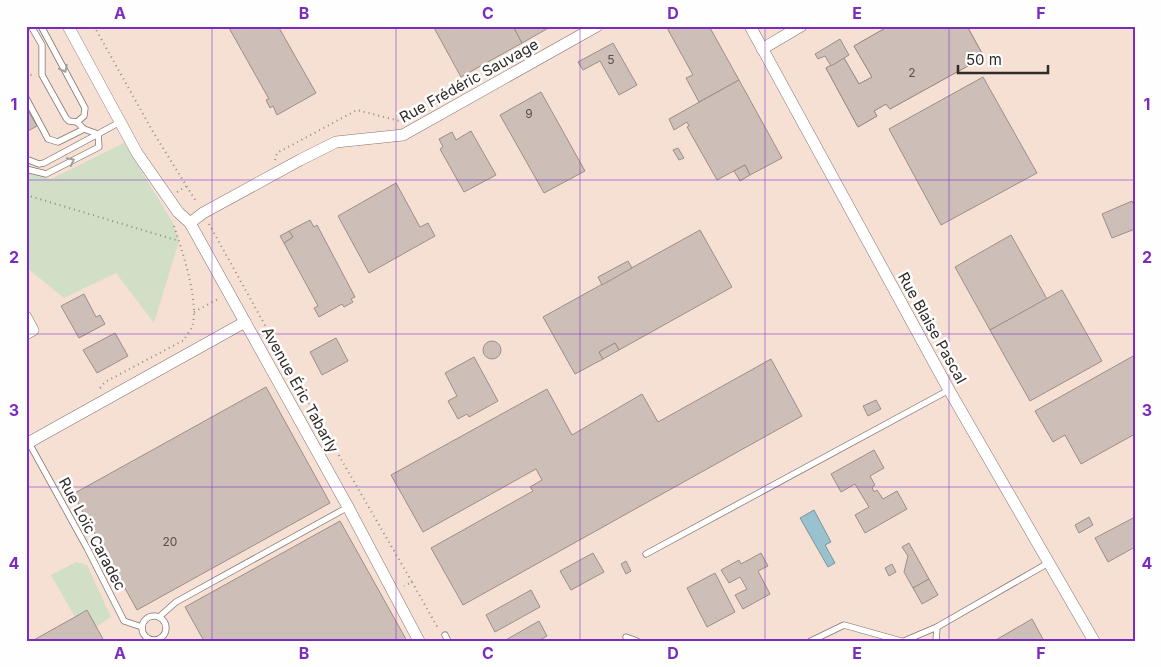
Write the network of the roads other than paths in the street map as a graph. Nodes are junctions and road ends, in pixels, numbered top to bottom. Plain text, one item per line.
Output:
1 (31, 26) edge
2 (42, 26) edge
3 (68, 26) edge
4 (597, 26) edge
5 (750, 26) edge
6 (801, 26) edge
7 (762, 49) junction
8 (26, 98) edge
9 (77, 122) junction
10 (120, 122) junction
11 (84, 129) junction
12 (98, 134) junction
13 (26, 159) edge
14 (26, 169) edge
15 (190, 223) junction
16 (26, 317) edge
17 (245, 322) junction
18 (26, 334) edge
19 (950, 390) junction
20 (27, 444) edge
21 (348, 507) junction
22 (646, 554) dead end
23 (1050, 562) junction
24 (159, 617) junction
25 (142, 627) junction
26 (937, 627) junction
27 (626, 636) dead end
28 (162, 639) edge
29 (419, 641) edge
30 (637, 641) edge
31 (810, 641) edge
32 (903, 641) edge
33 (936, 641) edge
34 (1094, 641) edge

1 - 9 lane
2 -> 9 lane
3 - 10 street
4 - 15 street, Rue Frédéric Sauvage
5 - 7 street, Rue Blaise Pascal
6 - 7 street
7 - 19 street, Rue Blaise Pascal
8 - 11 lane
9 - 11 lane
10 - 12 lane
10 - 15 street
11 - 12 lane
12 - 13 lane
14 -> 12 lane
15 - 17 street
16 - 18 street
17 - 20 street, Avenue Éric Tabarly
17 - 21 street, Avenue Éric Tabarly
19 - 22 lane
19 - 23 street, Rue Blaise Pascal
20 - 25 lane, Rue Loïc Caradec
21 - 24 lane
21 - 29 street, Avenue Éric Tabarly
23 - 26 lane
23 - 34 street, Rue Blaise Pascal
24 - 25 lane
24 - 28 lane
25 - 28 lane
26 - 32 lane
26 - 33 lane
27 - 30 lane
31 - 32 lane

